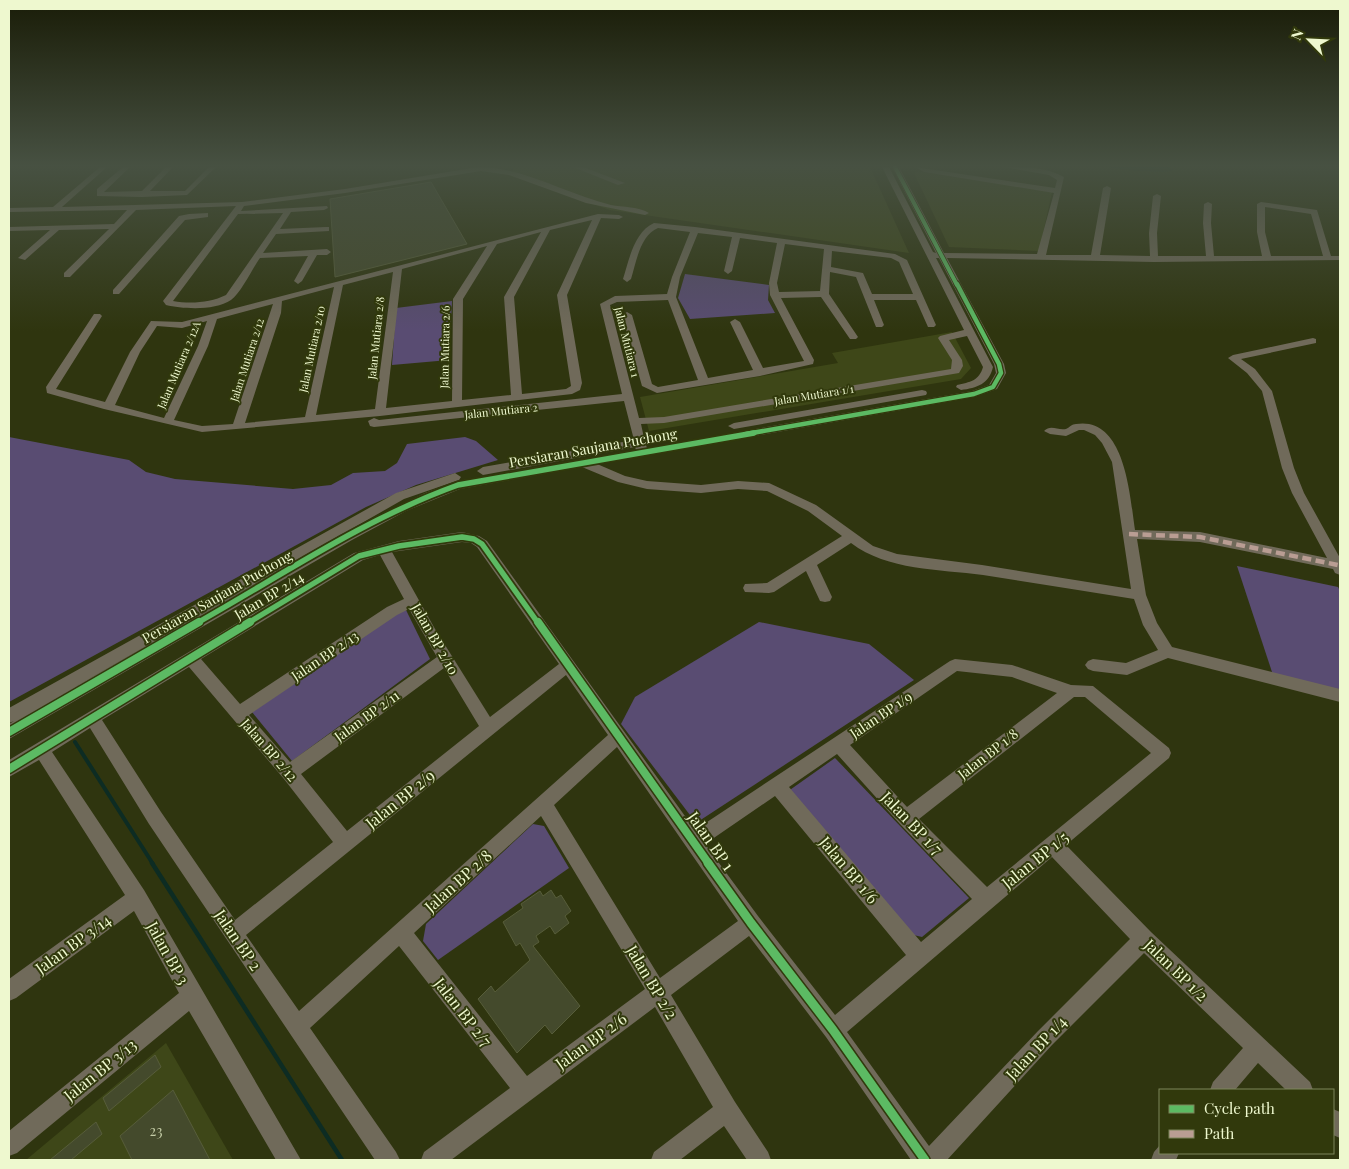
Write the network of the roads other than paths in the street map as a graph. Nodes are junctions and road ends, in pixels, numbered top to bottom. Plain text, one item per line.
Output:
1 (120, 222) edge
2 (179, 222) edge
3 (229, 222) edge
4 (281, 222) edge
5 (574, 222) edge
6 (595, 222) edge
7 (916, 222) edge
8 (926, 222) edge
9 (1049, 222) edge
10 (1101, 222) edge
11 (1154, 222) edge
12 (1207, 222) edge
13 (1260, 222) edge
14 (1317, 222) edge
15 (116, 226) junction
16 (57, 228) junction
17 (547, 228) junction
18 (9, 229) edge
19 (326, 229) dead end
20 (695, 229) junction
21 (274, 232) junction
22 (737, 235) junction
23 (782, 241) junction
24 (494, 242) junction
25 (828, 248) junction
26 (327, 252) dead end
27 (314, 253) junction
28 (935, 254) junction
29 (258, 256) junction
30 (1041, 256) junction
31 (22, 258) dead end
32 (1095, 258) junction
33 (1328, 258) junction
34 (1340, 258) edge
35 (1154, 259) junction
36 (1210, 259) junction
37 (1267, 259) junction
38 (398, 267) junction
39 (826, 269) junction
40 (728, 271) dead end
41 (67, 275) dead end
42 (627, 279) dead end
43 (298, 280) dead end
44 (340, 284) junction
45 (116, 292) dead end
46 (824, 294) junction
47 (774, 295) junction
48 (671, 297) junction
49 (870, 297) junction
50 (918, 297) junction
51 (278, 300) junction
52 (627, 315) dead end
53 (97, 316) dead end
54 (213, 317) junction
55 (735, 322) dead end
56 (879, 325) dead end
57 (931, 325) dead end
58 (970, 330) junction
59 (955, 335) junction
60 (853, 337) dead end
61 (1312, 341) dead end
62 (976, 343) junction
63 (760, 373) junction
64 (704, 382) junction
65 (517, 397) junction
66 (628, 397) junction
67 (457, 404) junction
68 (108, 407) junction
69 (382, 418) junction
70 (310, 419) junction
71 (635, 421) junction
72 (168, 422) junction
73 (238, 427) junction
74 (1050, 431) dead end
75 (641, 447) junction
76 (583, 463) junction
77 (1129, 534) junction
78 (851, 537) junction
79 (474, 539) joint
80 (384, 550) junction
81 (809, 563) junction
82 (1339, 568) edge
83 (750, 588) dead end
84 (1139, 595) junction
85 (825, 597) dead end
86 (413, 600) junction
87 (1168, 652) junction
88 (191, 658) junction
89 (445, 659) junction
90 (568, 665) junction
91 (1093, 665) dead end
92 (1079, 691) junction
93 (1340, 696) edge
94 (238, 714) junction
95 (9, 716) edge
96 (92, 718) junction
97 (488, 728) junction
98 (9, 732) edge
99 (619, 735) junction
100 (839, 745) junction
101 (41, 749) junction
102 (9, 768) edge
103 (289, 773) junction
104 (777, 785) junction
105 (543, 803) junction
106 (906, 818) junction
107 (694, 841) junction
108 (345, 843) junction
109 (1053, 845) junction
110 (137, 897) junction
111 (986, 900) junction
112 (751, 923) junction
113 (401, 933) junction
114 (234, 934) junction
115 (1144, 939) junction
116 (920, 956) junction
117 (9, 991) edge
118 (658, 992) junction
119 (192, 996) junction
120 (297, 1026) junction
121 (833, 1030) junction
122 (1257, 1047) junction
123 (1222, 1089) edge
124 (1301, 1089) edge
125 (525, 1090) junction
126 (727, 1110) junction
127 (9, 1145) edge
128 (289, 1160) edge
129 (388, 1160) edge
130 (432, 1160) edge
131 (662, 1160) edge
132 (760, 1160) edge
133 (925, 1160) edge
134 (932, 1160) edge

1 - 15 street
2 - 45 street
3 - 29 street
4 - 21 street
5 - 17 street
6 - 65 street
7 - 28 street, Persiaran Saujana Puchong
8 - 28 street, Persiaran Saujana Puchong
9 - 30 street
10 - 32 street
11 - 35 street
12 - 36 street
13 - 37 street
14 - 33 street
15 - 16 street
15 - 41 street
16 - 18 street
16 - 31 street
17 - 24 street
17 - 65 street
19 - 21 street
20 - 22 street
20 - 42 street
20 - 48 street
21 - 29 street
22 - 23 street
22 - 40 street
23 - 25 street
23 - 47 street
24 - 38 street
24 - 67 street, Jalan Mutiara 2/6
25 - 39 street
25 - 50 street
26 - 27 street
27 - 29 street
27 - 43 street
28 - 30 street
28 - 58 street, Persiaran Saujana Puchong
28 - 75 street, Persiaran Saujana Puchong
30 - 32 street
32 - 35 street
33 - 34 street
33 - 37 street
35 - 36 street
36 - 37 street
38 - 44 street
38 - 69 street, Jalan Mutiara 2/8
39 - 46 street
39 - 49 street
44 - 51 street
44 - 70 street, Jalan Mutiara 2/10
46 - 47 street
46 - 60 street
47 - 63 street
48 - 64 street
48 - 66 street, Jalan Mutiara 1
49 - 50 street
49 - 56 street
50 - 57 street
51 - 54 street
51 - 73 street, Jalan Mutiara 2/12
52 - 64 street
53 - 68 street
54 - 68 street
54 - 72 street, Jalan Mutiara 2/12A
55 - 63 street
58 - 59 street
58 - 62 street, Persiaran Saujana Puchong
59 - 62 street
59 - 71 street, Jalan Mutiara 1/1
61 - 82 street
62 - 75 street, Persiaran Saujana Puchong
63 - 64 street
65 - 67 street
66 - 69 street, Jalan Mutiara 2
66 - 71 street, Jalan Mutiara 1
67 - 69 street
68 - 72 street
69 - 70 street
70 - 73 street
71 - 75 street, Jalan Mutiara 1
72 - 73 street
74 - 77 street
75 - 76 street, Persiaran Saujana Puchong
75 - 95 street, Persiaran Saujana Puchong
76 - 78 street
76 - 98 street, Persiaran Saujana Puchong
77 - 82 street
77 - 84 street
78 - 81 street
78 - 84 street
79 - 80 street, Jalan BP 2/14
79 - 90 street, Jalan BP 1
80 - 86 street, Jalan BP 2/10
80 - 88 street, Jalan BP 2/14
81 - 83 street
81 - 85 street
84 - 87 street
86 - 89 street, Jalan BP 2/10
86 - 94 street, Jalan BP 2/13
87 - 91 street
87 - 93 street
88 - 94 street, Jalan BP 2/12
88 - 96 street, Jalan BP 2/14
89 - 97 street, Jalan BP 2/10
89 - 103 street, Jalan BP 2/11
90 - 97 street, Jalan BP 2/9
90 - 99 street, Jalan BP 1
92 - 100 street, Jalan BP 1/9
92 - 106 street, Jalan BP 1/8
92 - 109 street, Jalan BP 1/5
94 - 103 street, Jalan BP 2/12
96 - 101 street, Jalan BP 2/14
96 - 114 street, Jalan BP 2
97 - 108 street, Jalan BP 2/9
99 - 105 street, Jalan BP 2/8
99 - 107 street, Jalan BP 1
100 - 104 street, Jalan BP 1/9
100 - 106 street, Jalan BP 1/7
101 - 102 street, Jalan BP 2/14
101 - 110 street, Jalan BP 3
103 - 108 street, Jalan BP 2/12
104 - 107 street, Jalan BP 1/9
104 - 116 street, Jalan BP 1/6
105 - 113 street, Jalan BP 2/8
105 - 118 street, Jalan BP 2/2
106 - 111 street, Jalan BP 1/7
107 - 112 street, Jalan BP 1
108 - 114 street, Jalan BP 2/9
109 - 111 street, Jalan BP 1/5
109 - 115 street, Jalan BP 1/2
110 - 117 street, Jalan BP 3/14
110 - 119 street, Jalan BP 3
111 - 116 street, Jalan BP 1/5
112 - 118 street, Jalan BP 2/6
112 - 121 street, Jalan BP 1
113 - 120 street, Jalan BP 2/8
113 - 125 street, Jalan BP 2/7
114 - 120 street, Jalan BP 2
115 - 122 street, Jalan BP 1/2
115 - 134 street, Jalan BP 1/4
116 - 121 street, Jalan BP 1/5
118 - 125 street, Jalan BP 2/6
118 - 126 street, Jalan BP 2/2
119 - 127 street, Jalan BP 3/13
119 - 128 street, Jalan BP 3
120 - 129 street, Jalan BP 2
121 - 133 street, Jalan BP 1
122 - 123 street
122 - 124 street, Jalan BP 1/2
125 - 130 street, Jalan BP 2/6
126 - 131 street
126 - 132 street, Jalan BP 2/2

